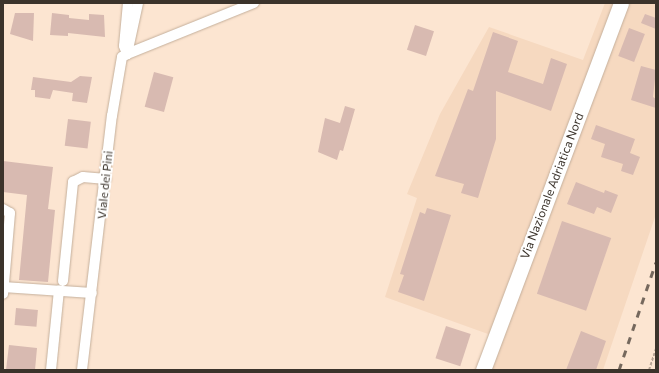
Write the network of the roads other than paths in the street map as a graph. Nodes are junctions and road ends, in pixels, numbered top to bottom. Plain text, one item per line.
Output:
1 (128, 3) edge
2 (138, 3) edge
3 (254, 3) edge
4 (621, 3) edge
5 (127, 54) junction
6 (106, 179) junction
7 (3, 209) edge
8 (61, 285) junction
9 (3, 290) edge
10 (92, 292) junction
11 (51, 370) edge
12 (82, 370) edge
13 (483, 370) edge

1 - 5 street
2 - 5 street, Viale dei Pini
3 - 5 street
4 - 13 main road, Via Nazionale Adriatica Nord
5 - 6 street, Viale dei Pini
6 - 8 street
6 - 10 street, Viale dei Pini
7 - 9 street
8 - 9 street
8 - 10 street
8 - 11 street
10 - 12 street, Viale dei Pini

